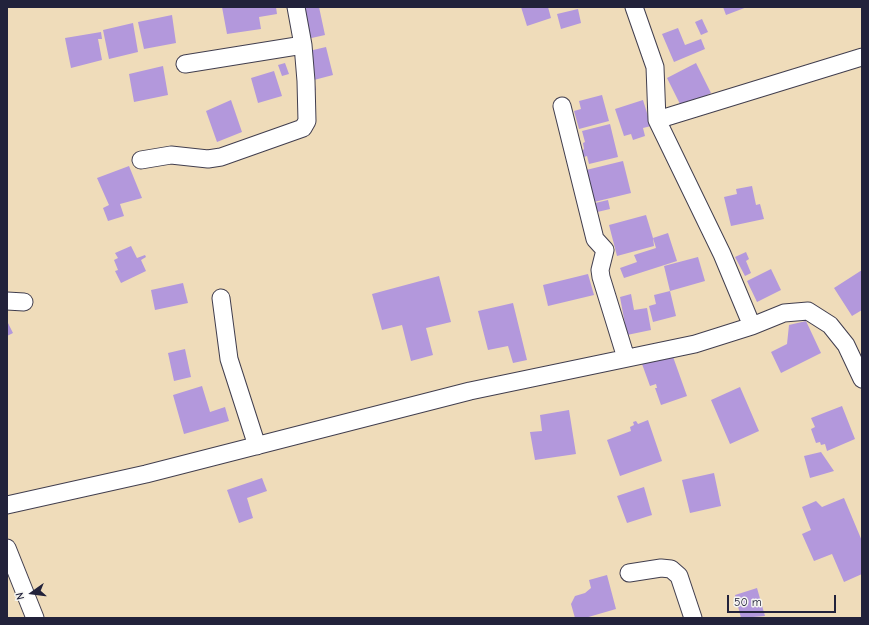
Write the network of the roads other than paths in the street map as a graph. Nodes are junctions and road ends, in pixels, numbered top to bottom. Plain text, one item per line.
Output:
1 (296, 7) edge
2 (634, 7) edge
3 (303, 45) junction
4 (862, 57) edge
5 (185, 64) dead end
6 (562, 106) dead end
7 (657, 120) junction
8 (141, 160) dead end
9 (221, 298) dead end
10 (752, 326) junction
11 (626, 358) junction
12 (862, 379) edge
13 (257, 446) junction
14 (7, 505) edge
15 (7, 548) edge
16 (629, 573) dead end
17 (35, 618) edge
18 (693, 618) edge

1 - 3 street
2 - 7 street
3 - 5 street
3 - 8 street
4 - 7 street
6 - 11 street
7 - 10 street
9 - 13 street
10 - 11 street
10 - 12 street
11 - 13 street
13 - 14 street
15 - 17 street
16 - 18 street

